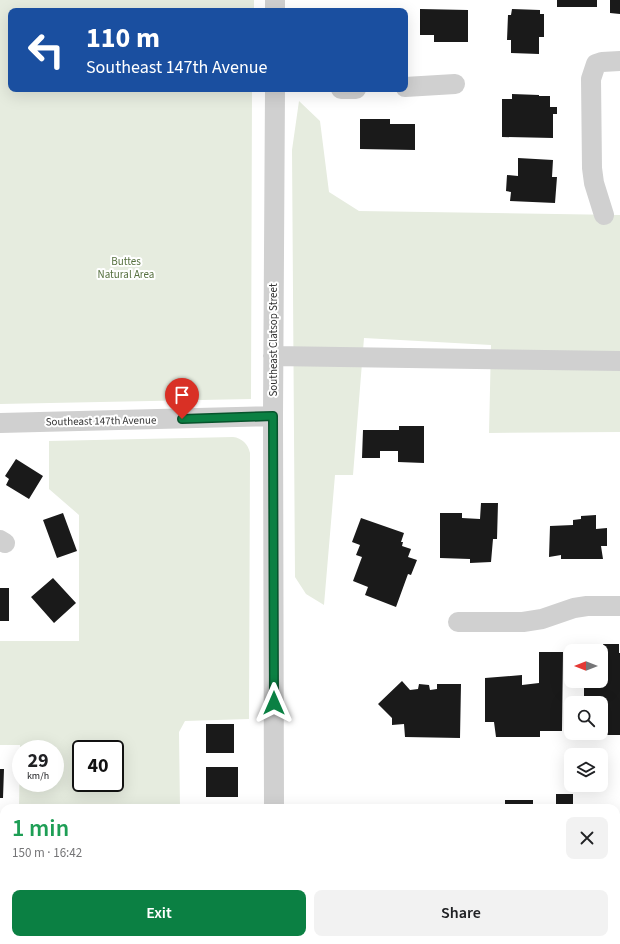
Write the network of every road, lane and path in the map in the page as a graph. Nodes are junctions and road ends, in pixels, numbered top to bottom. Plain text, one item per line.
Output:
1 (620, 61) edge
2 (456, 84) dead end
3 (408, 86) edge
4 (275, 92) edge
5 (604, 215) dead end
6 (273, 356) junction
7 (620, 361) edge
8 (273, 416) junction
9 (0, 423) edge
10 (620, 606) edge
11 (458, 622) dead end
12 (274, 804) edge

1 - 5 street
2 - 3 street
4 - 6 street, Southeast Clatsop Street
6 - 7 street
6 - 8 street, Southeast Clatsop Street
8 - 9 street, Southeast 147th Avenue
8 - 12 street, Southeast Clatsop Street
10 - 11 street

